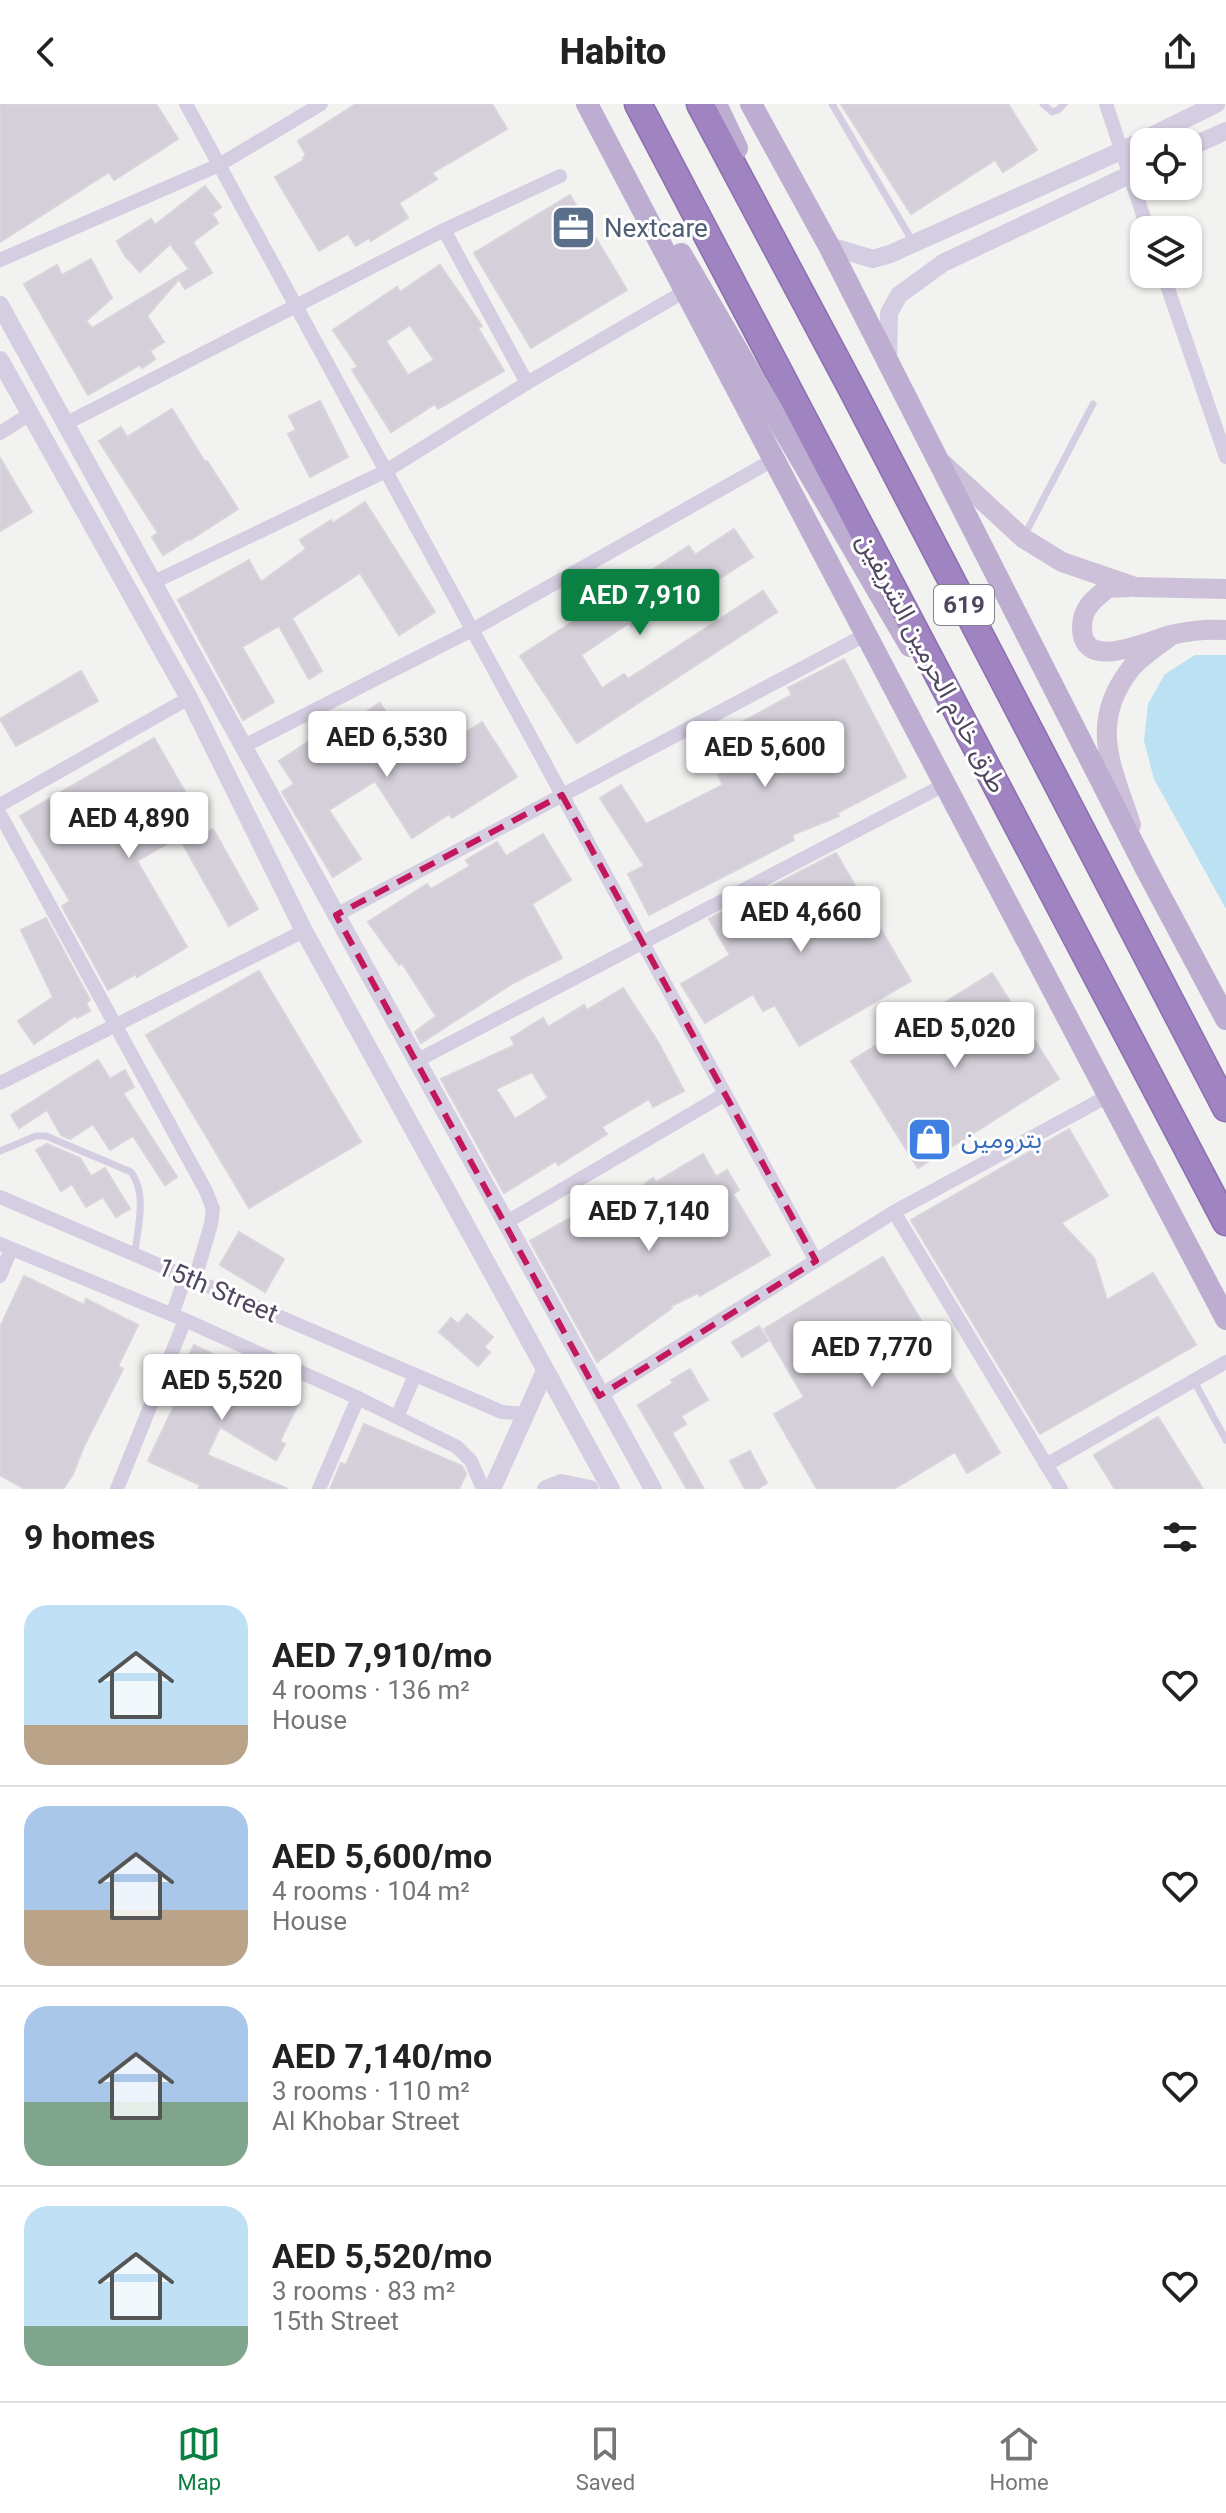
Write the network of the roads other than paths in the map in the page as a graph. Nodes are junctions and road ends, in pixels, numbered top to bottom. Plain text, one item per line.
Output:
1 (186, 104) edge
2 (321, 104) edge
3 (587, 104) edge
4 (594, 104) edge
5 (638, 104) edge
6 (700, 104) edge
7 (716, 104) edge
8 (832, 104) edge
9 (1043, 104) edge
10 (1064, 104) edge
11 (1106, 104) edge
12 (1216, 104) edge
13 (755, 107) edge
14 (1226, 131) edge
15 (1202, 142) edge
16 (1121, 151) junction
17 (1130, 163) edge
18 (219, 165) junction
19 (1130, 174) edge
20 (560, 176) dead end
21 (444, 230) junction
22 (913, 242) junction
23 (829, 246) junction
24 (0, 260) edge
25 (1168, 288) edge
26 (685, 291) junction
27 (0, 305) edge
28 (297, 307) junction
29 (0, 360) edge
30 (888, 364) junction
31 (527, 383) junction
32 (853, 391) junction
33 (1093, 404) dead end
34 (30, 414) junction
35 (67, 423) junction
36 (0, 433) edge
37 (1226, 457) edge
38 (773, 460) junction
39 (940, 461) junction
40 (386, 471) junction
41 (1023, 538) junction
42 (154, 582) junction
43 (1135, 587) junction
44 (1226, 589) edge
45 (472, 630) junction
46 (1226, 630) edge
47 (865, 635) junction
48 (1172, 635) junction
49 (189, 698) junction
50 (244, 746) junction
51 (944, 785) junction
52 (562, 795) junction
53 (0, 805) edge
54 (0, 814) edge
55 (1145, 867) junction
56 (1041, 871) junction
57 (336, 915) junction
58 (304, 931) junction
59 (642, 941) junction
60 (1226, 1019) edge
61 (116, 1025) junction
62 (416, 1061) junction
63 (0, 1083) edge
64 (725, 1094) junction
65 (1108, 1096) junction
66 (1226, 1108) edge
67 (0, 1139) edge
68 (3, 1150) edge
69 (0, 1197) edge
70 (894, 1212) junction
71 (1226, 1222) edge
72 (505, 1223) junction
73 (5, 1246) edge
74 (135, 1254) junction
75 (816, 1261) junction
76 (0, 1276) edge
77 (190, 1277) junction
78 (178, 1318) junction
79 (1226, 1319) edge
80 (1226, 1362) edge
81 (545, 1371) junction
82 (415, 1375) junction
83 (1194, 1381) junction
84 (599, 1396) junction
85 (358, 1398) junction
86 (526, 1414) junction
87 (397, 1417) junction
88 (1226, 1440) edge
89 (1046, 1465) junction
90 (117, 1489) edge
91 (319, 1489) edge
92 (483, 1489) edge
93 (492, 1489) edge
94 (546, 1489) edge
95 (590, 1489) edge
96 (611, 1489) edge
97 (653, 1489) edge
98 (1061, 1489) edge

1 - 18 street
2 - 18 street
3 - 26 main road
4 - 56 main road
5 - 56 highway, طرق خادم الحرمين الشريفين / 619
6 - 32 highway, طرق خادم الحرمين الشريفين / 619
7 - 32 main road
8 - 22 lane
9 - 10 lane
11 - 16 street
12 - 16 street
13 - 23 main road
14 - 15 street
16 - 17 street
16 - 22 street
18 - 24 street
18 - 28 street
19 - 30 street
20 - 21 street
21 - 28 street
21 - 31 street
22 - 23 street
23 - 30 main road
25 - 37 street
26 - 31 street
26 - 38 main road
27 - 35 street
28 - 35 street
28 - 40 street
29 - 34 street
30 - 39 main road
31 - 40 street
32 - 66 highway, طرق خادم الحرمين الشريفين / 619
33 - 41 lane
34 - 36 street
34 - 49 street
35 - 42 street
38 - 45 street
38 - 47 main road
39 - 41 main road
39 - 55 main road
40 - 42 street
40 - 45 street
41 - 43 main road
42 - 50 street
43 - 44 main road
43 - 48 main road
45 - 50 street
45 - 52 street
46 - 48 main road
47 - 51 main road
47 - 52 street
48 - 55 main road
49 - 53 street
49 - 58 street
50 - 57 street
51 - 59 street
51 - 65 main road
52 - 57 street
52 - 59 street
54 - 61 street
55 - 60 main road
56 - 71 highway, طرق خادم الحرمين الشريفين / 619
57 - 62 street
58 - 61 street
58 - 81 street
59 - 62 street
59 - 64 street
61 - 63 street
61 - 77 street
62 - 72 street
64 - 72 street
64 - 75 street
65 - 70 street
65 - 79 main road
67 - 68 lane
68 - 74 lane
69 - 74 street, 15th Street
70 - 75 street
70 - 89 street
72 - 84 street
73 - 76 street
73 - 78 street, 15th Street
74 - 77 street, 15th Street
75 - 84 street
77 - 78 street
77 - 82 street, 15th Street
78 - 85 street, 15th Street
78 - 90 street
80 - 83 street
81 - 86 street
81 - 96 street
82 - 86 street, 15th Street
82 - 87 street
83 - 88 lane
83 - 89 street
84 - 97 street
85 - 87 street, 15th Street
85 - 91 street
86 - 93 street
87 - 92 street, 15th Street
89 - 98 street
94 - 95 street

